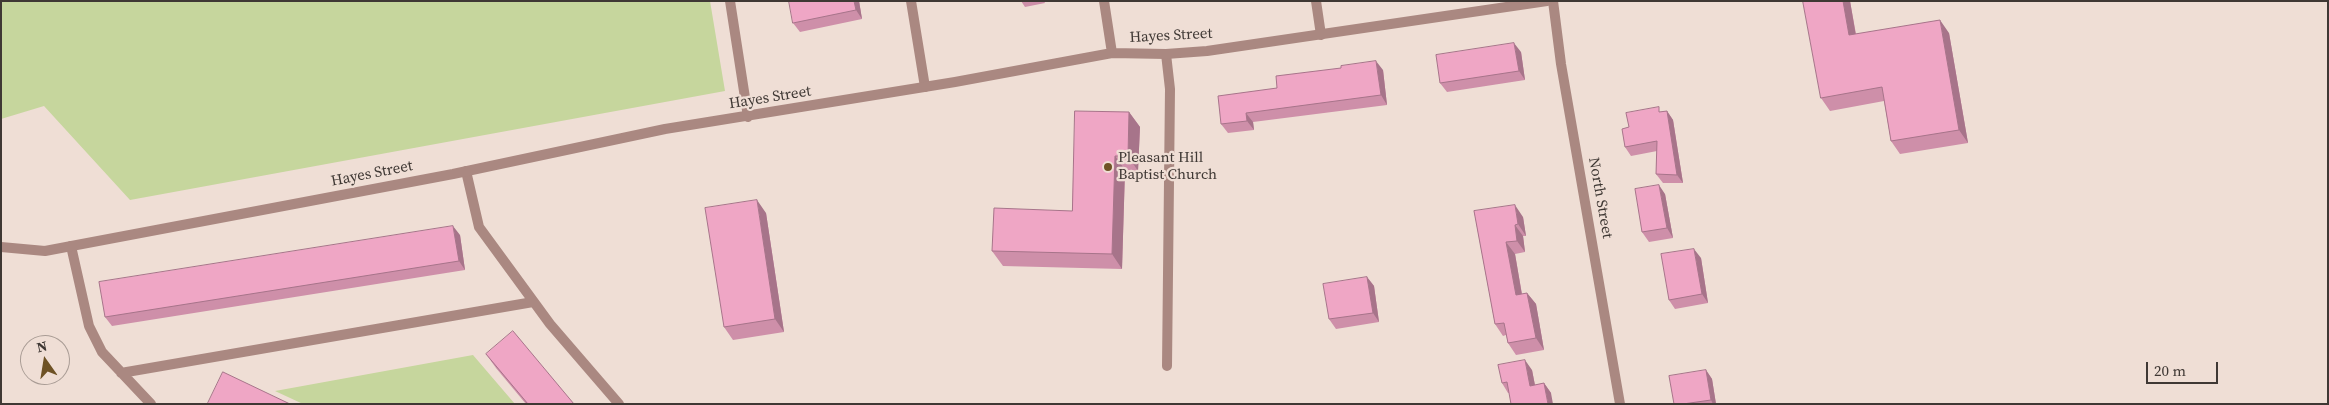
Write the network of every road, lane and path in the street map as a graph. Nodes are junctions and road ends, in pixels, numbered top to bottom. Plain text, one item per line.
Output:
1 (730, 1) edge
2 (911, 1) edge
3 (1104, 1) edge
4 (1316, 1) edge
5 (1547, 1) edge
6 (1553, 1) edge
7 (1321, 35) junction
8 (1112, 53) junction
9 (1166, 54) junction
10 (926, 87) junction
11 (748, 117) junction
12 (466, 171) junction
13 (71, 246) junction
14 (1, 247) edge
15 (533, 302) junction
16 (1167, 366) dead end
17 (121, 373) junction
18 (1620, 402) edge
19 (151, 404) edge
20 (619, 404) edge

1 - 11 street
2 - 10 street
3 - 8 street
4 - 7 street
5 - 7 street, Hayes Street
6 - 18 street, North Street
7 - 9 street, Hayes Street
8 - 9 street, Hayes Street
8 - 10 street, Hayes Street
9 - 16 street
10 - 11 street, Hayes Street
11 - 12 street, Hayes Street
12 - 13 street, Hayes Street
12 - 15 street
13 - 14 street, Hayes Street
13 - 17 street
15 - 17 street
15 - 20 street
17 - 19 street

